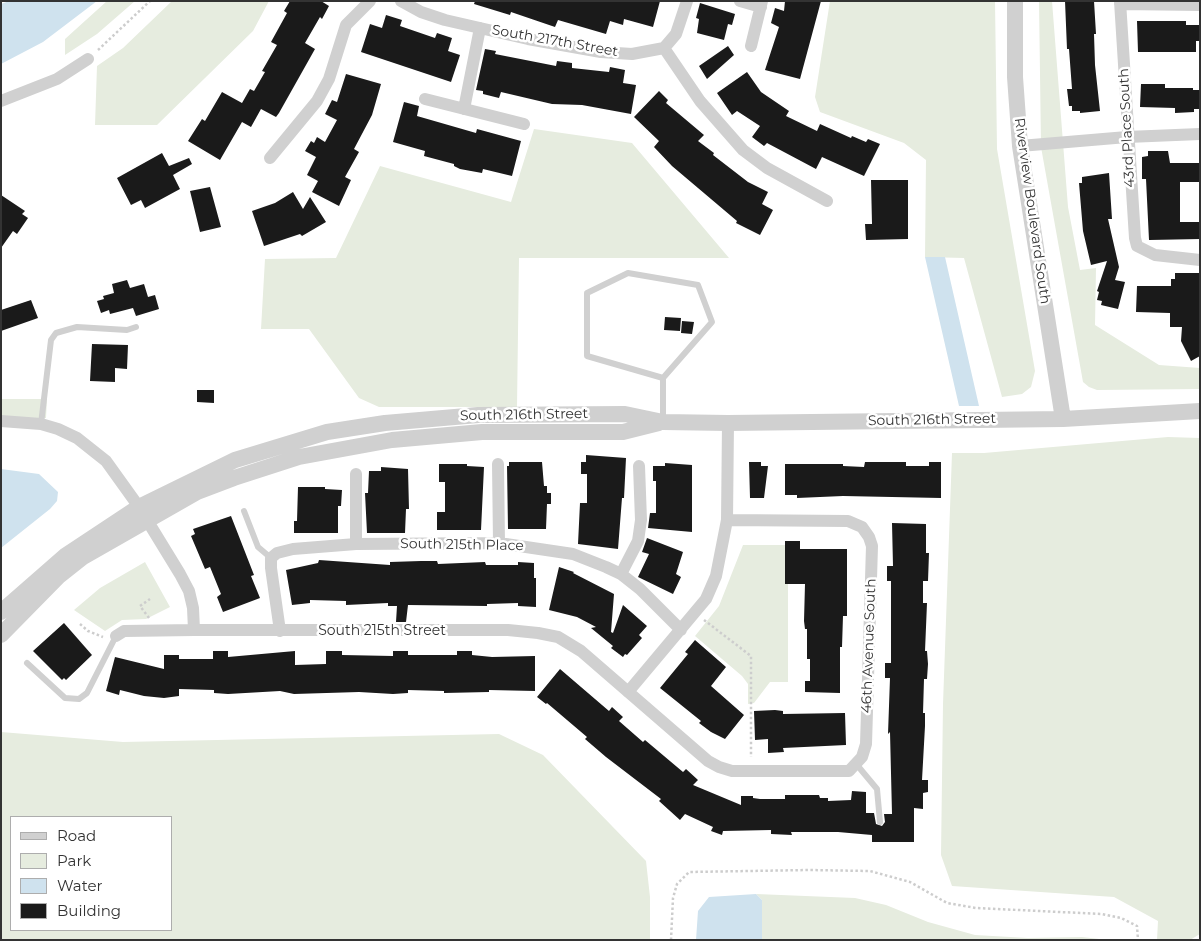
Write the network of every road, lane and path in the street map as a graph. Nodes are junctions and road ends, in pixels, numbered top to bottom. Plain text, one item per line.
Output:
1 (150, 1) edge
2 (370, 1) edge
3 (401, 1) edge
4 (687, 1) edge
5 (740, 1) edge
6 (1014, 1) edge
7 (1120, 3) edge
8 (761, 4) edge
9 (1200, 5) edge
10 (480, 28) junction
11 (751, 46) dead end
12 (664, 48) junction
13 (88, 59) joint
14 (425, 99) dead end
15 (1, 101) edge
16 (464, 109) junction
17 (524, 124) dead end
18 (1200, 134) edge
19 (1127, 137) junction
20 (1020, 146) junction
21 (270, 158) dead end
22 (827, 201) dead end
23 (1200, 260) edge
24 (136, 326) dead end
25 (663, 378) junction
26 (1200, 411) edge
27 (1063, 419) junction
28 (1, 421) edge
29 (664, 422) junction
30 (728, 423) junction
31 (41, 424) junction
32 (498, 464) dead end
33 (639, 466) dead end
34 (356, 474) dead end
35 (244, 511) dead end
36 (143, 514) junction
37 (727, 520) junction
38 (500, 543) junction
39 (356, 544) junction
40 (274, 556) junction
41 (621, 574) junction
42 (150, 600) dead end
43 (1, 612) edge
44 (695, 613) junction
45 (151, 621) dead end
46 (194, 630) junction
47 (681, 630) junction
48 (280, 631) junction
49 (1, 634) edge
50 (116, 636) joint
51 (27, 663) dead end
52 (628, 692) junction
53 (751, 757) dead end
54 (857, 765) junction
55 (880, 822) dead end
56 (671, 940) edge
57 (1138, 940) edge

1 - 13 path
2 - 21 street
3 - 10 street, South 217th Street
4 - 12 street
5 - 8 street
6 - 20 street, Riverview Boulevard South
7 - 9 street
7 - 19 street, 43rd Place South
8 - 11 street
10 - 12 street, South 217th Street
10 - 16 street
12 - 22 street
13 - 15 street
14 - 16 street
16 - 17 street
18 - 19 street
19 - 20 street
19 - 23 street, 43rd Place South
20 - 27 street, Riverview Boulevard South
24 - 31 lane
25 - 25 lane
25 - 29 lane
26 - 27 street, South 216th Street
27 - 30 street, South 216th Street
28 - 31 street
29 - 30 street, South 216th Street
29 - 36 street, South 216th Street
29 - 36 street, South 216th Street
30 - 37 street
31 - 36 street
32 - 38 street
33 - 41 street
34 - 39 street
35 - 40 lane
36 - 43 street
36 - 46 street
36 - 49 street
37 - 44 street
37 - 54 street, 46th Avenue South
38 - 39 street, South 215th Place
38 - 41 street, South 215th Place
39 - 40 street, South 215th Place
40 - 48 street
41 - 47 street, South 215th Place
42 - 45 path
44 - 47 street
44 - 53 path
46 - 48 street, South 215th Street
46 - 50 street, South 215th Street
47 - 52 street
48 - 52 street, South 215th Street
50 - 51 lane
52 - 54 street, South 215th Street
54 - 55 lane
56 - 57 path

